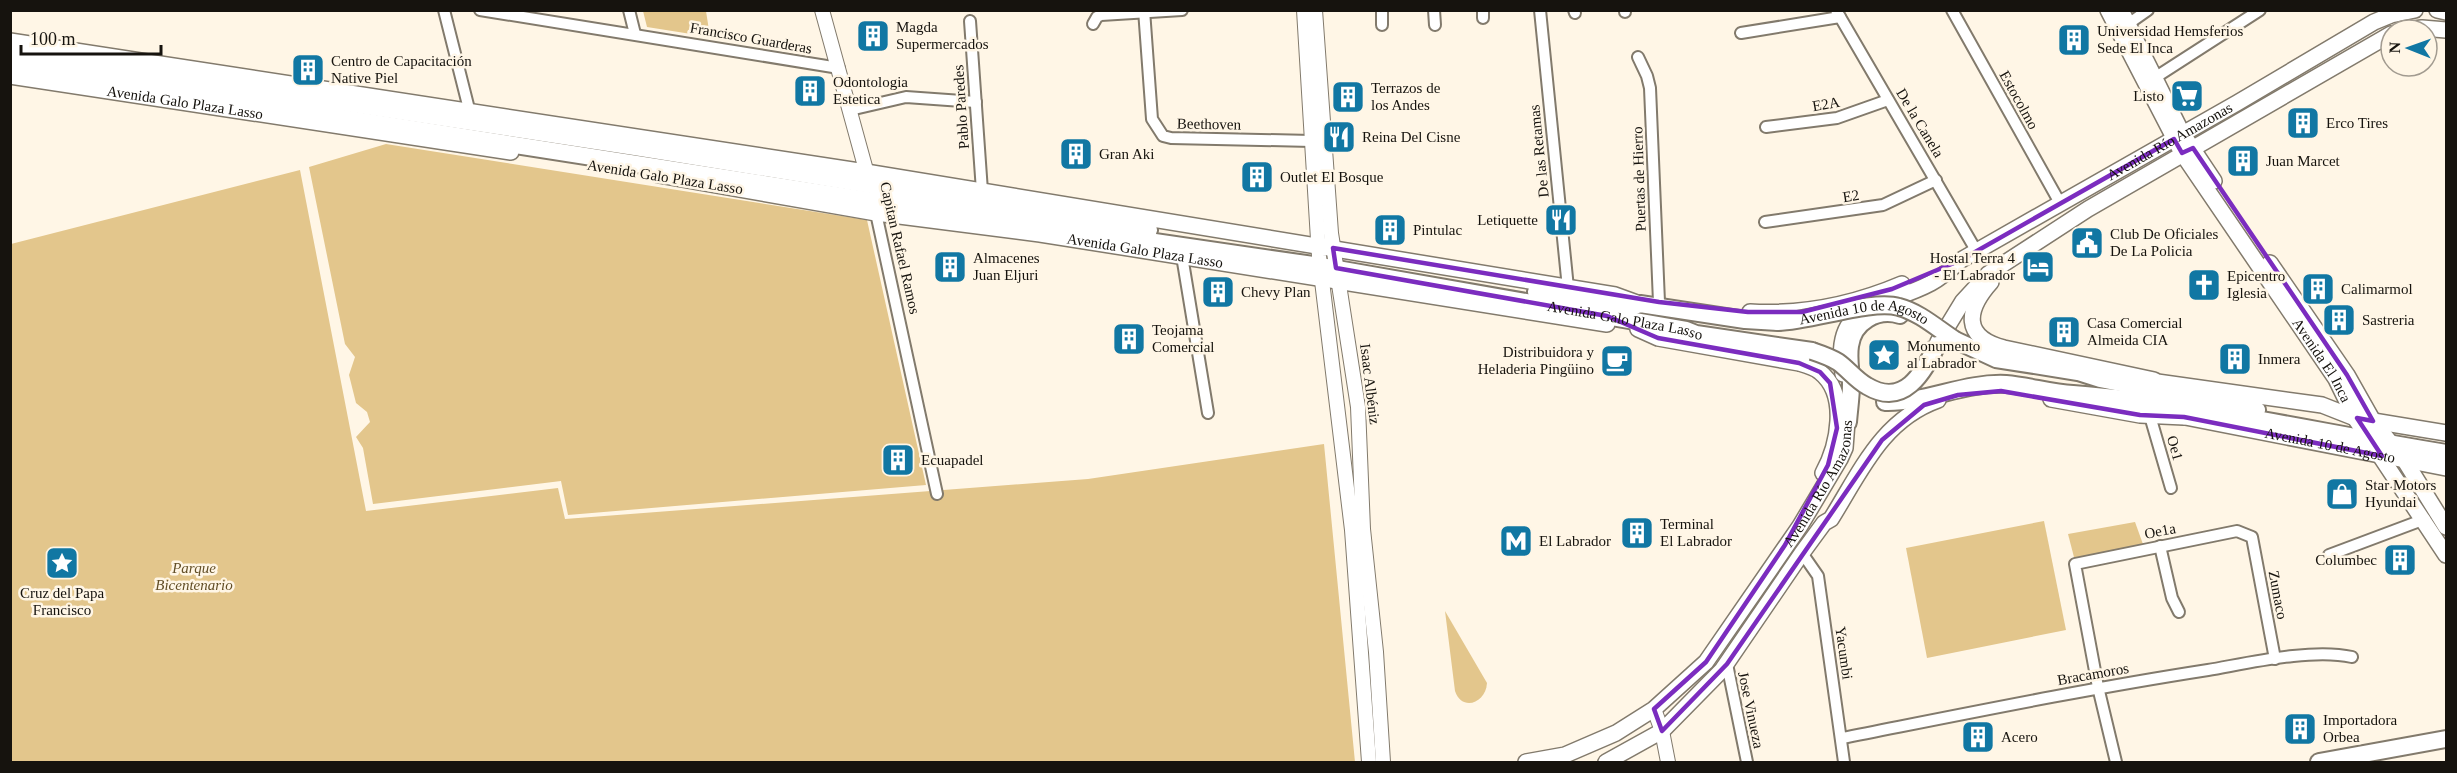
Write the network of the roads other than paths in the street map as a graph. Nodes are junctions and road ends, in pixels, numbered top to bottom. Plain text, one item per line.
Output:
1 (444, 10) edge
2 (480, 10) edge
3 (629, 10) edge
4 (822, 10) edge
5 (1182, 10) edge
6 (1304, 10) edge
7 (1315, 10) edge
8 (1382, 10) edge
9 (1434, 10) edge
10 (1540, 10) edge
11 (1952, 10) edge
12 (2109, 10) edge
13 (2148, 10) edge
14 (2260, 10) edge
15 (2415, 10) edge
16 (2437, 10) edge
17 (1144, 12) edge
18 (2446, 12) edge
19 (1838, 14) edge
20 (2125, 17) edge
21 (970, 21) dead end
22 (1093, 24) dead end
23 (1382, 25) dead end
24 (1435, 25) dead end
25 (1741, 33) dead end
26 (635, 34) junction
27 (10, 41) edge
28 (2379, 41) edge
29 (10, 52) edge
30 (1638, 57) dead end
31 (10, 66) edge
32 (839, 68) junction
33 (10, 76) edge
34 (2156, 77) junction
35 (1888, 100) junction
36 (976, 102) junction
37 (850, 111) junction
38 (470, 112) junction
39 (1766, 127) dead end
40 (2178, 136) junction
41 (1312, 141) junction
42 (2188, 151) junction
43 (868, 178) junction
44 (1936, 180) junction
45 (982, 191) junction
46 (2060, 204) junction
47 (875, 207) junction
48 (1765, 222) dead end
49 (1977, 252) junction
50 (1182, 256) junction
51 (2016, 258) junction
52 (1961, 260) junction
53 (1327, 263) junction
54 (1568, 288) junction
55 (1615, 295) junction
56 (1659, 302) junction
57 (1640, 304) junction
58 (1638, 330) junction
59 (1696, 334) junction
60 (1955, 340) junction
61 (1937, 345) joint
62 (1812, 351) junction
63 (2078, 372) junction
64 (2336, 379) junction
65 (2162, 383) junction
66 (2072, 394) junction
67 (2322, 405) junction
68 (1208, 413) dead end
69 (2150, 416) junction
70 (2184, 417) junction
71 (2355, 418) junction
72 (1848, 422) junction
73 (2446, 433) edge
74 (2378, 438) junction
75 (2446, 445) edge
76 (2446, 453) edge
77 (2405, 461) junction
78 (2446, 468) edge
79 (2171, 488) dead end
80 (937, 494) dead end
81 (2425, 519) junction
82 (2446, 527) edge
83 (1358, 530) junction
84 (2252, 537) joint
85 (1785, 545) junction
86 (2160, 546) junction
87 (1802, 553) junction
88 (2329, 555) dead end
89 (2446, 555) edge
90 (2179, 612) dead end
91 (2352, 657) dead end
92 (2275, 659) junction
93 (1726, 664) junction
94 (2098, 687) junction
95 (1654, 710) junction
96 (1662, 731) junction
97 (1842, 738) junction
98 (2446, 739) edge
99 (1369, 762) edge
100 (1383, 762) edge
101 (1526, 762) edge
102 (1606, 762) edge
103 (1668, 762) edge
104 (1747, 762) edge
105 (1844, 762) edge
106 (2116, 762) edge
107 (2319, 762) edge

1 - 38 street
2 - 26 street, Francisco Guarderas
3 - 26 street
4 - 32 street, Capitan Rafael Ramos
5 - 17 street
6 - 41 street, Isaac Albéniz
7 - 53 street, Isaac Albéniz
8 - 23 street
9 - 24 street
10 - 54 street, De las Retamas
11 - 46 street, Estocolmo
12 - 40 main road, Avenida El Inca
13 - 20 street
14 - 34 street
15 - 40 main road, Avenida Río Amazonas
16 - 18 main road
17 - 22 street
17 - 41 street, Beethoven
19 - 25 street
19 - 35 street, De la Canela
20 - 34 main road, Avenida El Inca
21 - 36 street, Pablo Paredes
26 - 32 street, Francisco Guarderas
27 - 38 main road, Avenida Galo Plaza Lasso
28 - 42 main road, Avenida Río Amazonas
29 - 43 main road, Avenida Galo Plaza Lasso
30 - 56 street, Puertas de Hierro
31 - 47 main road, Avenida Galo Plaza Lasso
32 - 37 street, Capitan Rafael Ramos
33 - 47 main road, Avenida Galo Plaza Lasso
34 - 40 main road, Avenida El Inca
35 - 39 street, E2A
35 - 44 street, De la Canela
36 - 37 street
36 - 45 street, Pablo Paredes
37 - 43 street, Capitan Rafael Ramos
38 - 43 main road, Avenida Galo Plaza Lasso
40 - 42 main road, Avenida El Inca
40 - 46 main road, Avenida Río Amazonas
41 - 53 street, Isaac Albéniz
42 - 51 main road, Avenida Río Amazonas
42 - 64 main road, Avenida El Inca
42 - 74 main road, Avenida El Inca
43 - 45 main road, Avenida Galo Plaza Lasso
43 - 47 street, Capitan Rafael Ramos
43 - 53 main road, Avenida Galo Plaza Lasso
44 - 48 street, E2
44 - 49 street, De la Canela
45 - 53 main road, Avenida Galo Plaza Lasso
46 - 49 main road, Avenida Río Amazonas
47 - 50 main road, Avenida Galo Plaza Lasso
47 - 53 main road, Avenida Galo Plaza Lasso
47 - 80 street, Capitan Rafael Ramos
49 - 52 main road, Avenida Río Amazonas
50 - 53 main road, Avenida Galo Plaza Lasso
50 - 68 street
51 - 61 main road, Avenida Río Amazonas
51 - 65 main road
52 - 56 main road
52 - 72 main road, Avenida Río Amazonas
53 - 54 main road, Avenida Galo Plaza Lasso
53 - 57 main road, Avenida Galo Plaza Lasso
53 - 58 main road, Avenida Galo Plaza Lasso
53 - 59 main road, Avenida Galo Plaza Lasso
53 - 83 street, Isaac Albéniz
53 - 83 street, Isaac Albéniz
54 - 55 main road, Avenida Galo Plaza Lasso
55 - 56 main road
55 - 57 main road, Avenida Galo Plaza Lasso
57 - 60 main road, Avenida 10 de Agosto, bridge
58 - 59 main road, Avenida Galo Plaza Lasso
58 - 85 main road
59 - 62 main road, Avenida 10 de Agosto
60 - 63 main road, Avenida 10 de Agosto
60 - 72 main road
61 - 62 main road, bridge
62 - 66 main road, Avenida 10 de Agosto
63 - 65 main road, Avenida 10 de Agosto
63 - 74 main road, Avenida 10 de Agosto
64 - 67 main road
64 - 71 main road, Avenida El Inca
65 - 67 main road, Avenida 10 de Agosto
66 - 70 main road, Avenida 10 de Agosto
66 - 74 main road, Avenida 10 de Agosto
67 - 71 main road, Avenida 10 de Agosto
69 - 70 main road, Avenida Río Amazonas
69 - 79 street, Oe1
69 - 87 main road, Avenida Río Amazonas
70 - 74 main road, Avenida 10 de Agosto
71 - 74 main road, Avenida El Inca
72 - 85 main road, Avenida Río Amazonas
73 - 74 main road, Avenida 10 de Agosto
74 - 75 main road, Avenida 10 de Agosto
74 - 76 main road, Avenida 10 de Agosto
74 - 77 main road, Avenida El Inca
74 - 81 main road, Avenida El Inca
77 - 78 main road, Avenida 10 de Agosto
77 - 82 main road, Avenida El Inca
81 - 88 street
81 - 89 main road, Avenida El Inca
83 - 99 street, Isaac Albéniz
83 - 100 street, Isaac Albéniz
84 - 86 street, Oe1a
84 - 92 street, Zumaco
85 - 95 main road, Avenida Río Amazonas
86 - 90 street
86 - 94 street, Oe1a
87 - 93 main road, Avenida Río Amazonas
87 - 97 street, Yacumbi
91 - 92 street, Bracamoros
92 - 94 street, Bracamoros
93 - 96 main road, Avenida Río Amazonas
93 - 104 street, Jose Vinueza
94 - 97 street, Bracamoros
94 - 106 street
95 - 96 street
95 - 101 main road, Avenida Río Amazonas
96 - 102 main road, Avenida Río Amazonas
96 - 103 street
97 - 105 street, Yacumbi
98 - 107 main road

